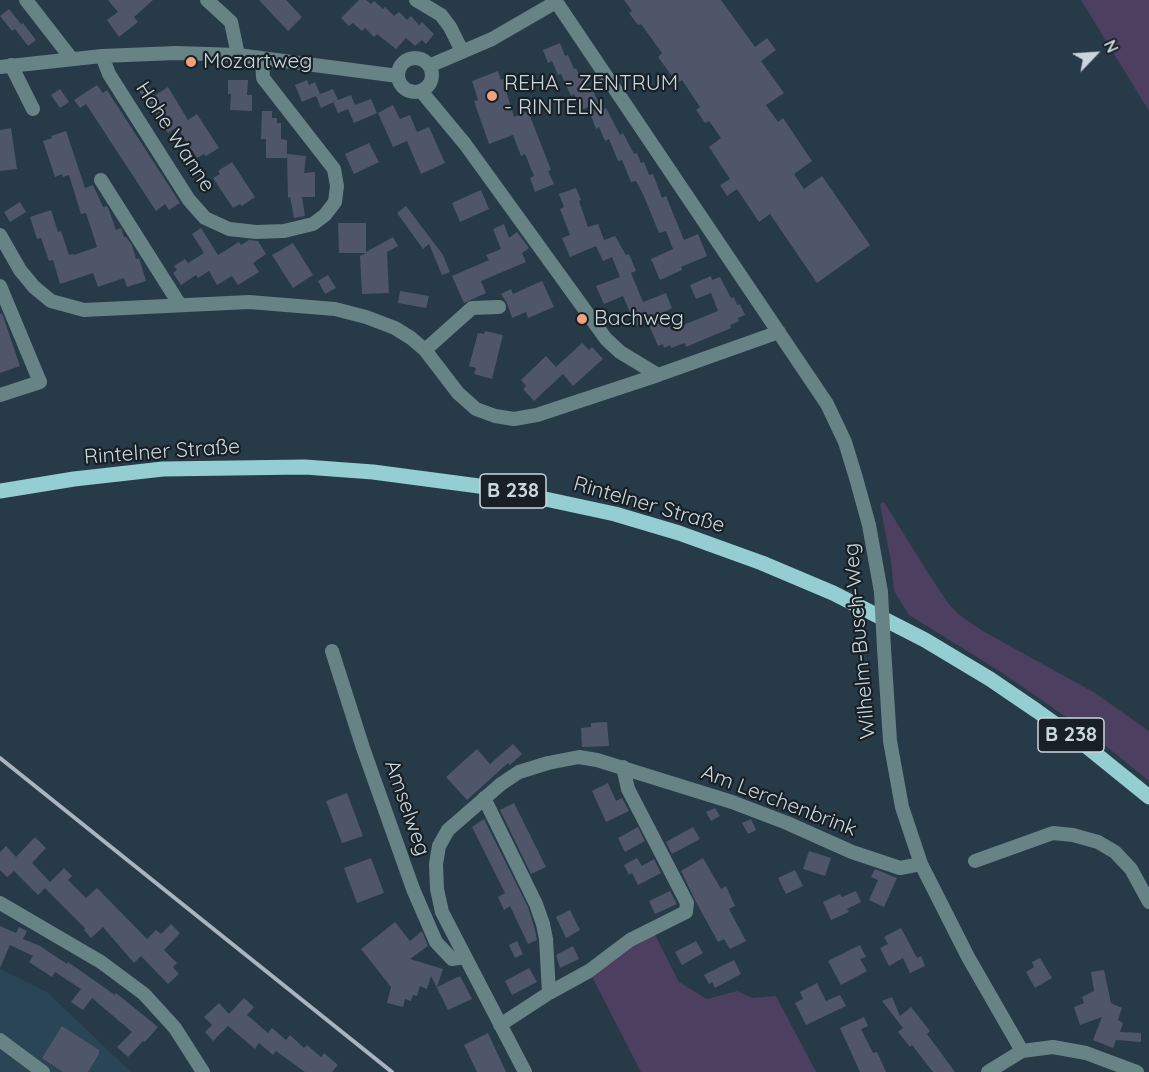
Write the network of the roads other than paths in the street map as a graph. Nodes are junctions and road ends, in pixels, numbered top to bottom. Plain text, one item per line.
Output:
1 (26, 0) edge
2 (207, 0) edge
3 (416, 0) edge
4 (556, 1) edge
5 (462, 51) junction
6 (238, 55) junction
7 (102, 56) junction
8 (71, 58) junction
9 (262, 58) junction
10 (5, 66) edge
11 (429, 66) junction
12 (398, 76) junction
13 (420, 92) junction
14 (33, 109) dead end
15 (101, 180) dead end
16 (0, 235) edge
17 (4, 255) edge
18 (0, 286) edge
19 (180, 305) junction
20 (499, 307) dead end
21 (780, 332) junction
22 (425, 350) junction
23 (658, 375) junction
24 (0, 395) edge
25 (0, 491) edge
26 (332, 651) dead end
27 (623, 767) junction
28 (1149, 797) edge
29 (484, 798) junction
30 (975, 861) dead end
31 (921, 864) junction
32 (1149, 902) edge
33 (0, 903) edge
34 (465, 957) junction
35 (549, 993) junction
36 (500, 1025) junction
37 (0, 1040) edge
38 (1022, 1052) junction
39 (44, 1072) edge
40 (203, 1072) edge
41 (525, 1072) edge
42 (988, 1072) edge
43 (1137, 1072) edge

1 - 8 street
2 - 6 street
3 - 5 street
4 - 5 street
4 - 21 street, Wilhelm-Busch-Weg
5 - 11 street
6 - 7 street
6 - 9 street
7 - 8 street
7 - 9 street, Hohe Wanne
8 - 10 street
9 - 12 street
10 - 14 street
11 - 12 street
11 - 13 street
12 - 13 street
13 - 23 street
15 - 19 street
16 - 17 street
17 - 19 street
18 - 24 street
19 - 22 street
20 - 22 street
21 - 23 street
21 - 31 street, Wilhelm-Busch-Weg, bridge
22 - 23 street
25 - 28 main road, Rintelner Straße / B 238
26 - 34 street, Amselweg
27 - 29 street, Am Lerchenbrink
27 - 31 street, Am Lerchenbrink
27 - 35 street
29 - 34 street, Am Lerchenbrink
29 - 35 street
30 - 32 street
31 - 38 street, Wilhelm-Busch-Weg
33 - 40 street
34 - 36 street, Am Lerchenbrink
35 - 36 street
36 - 41 street, Am Lerchenbrink
37 - 39 street
38 - 42 street
38 - 43 street

